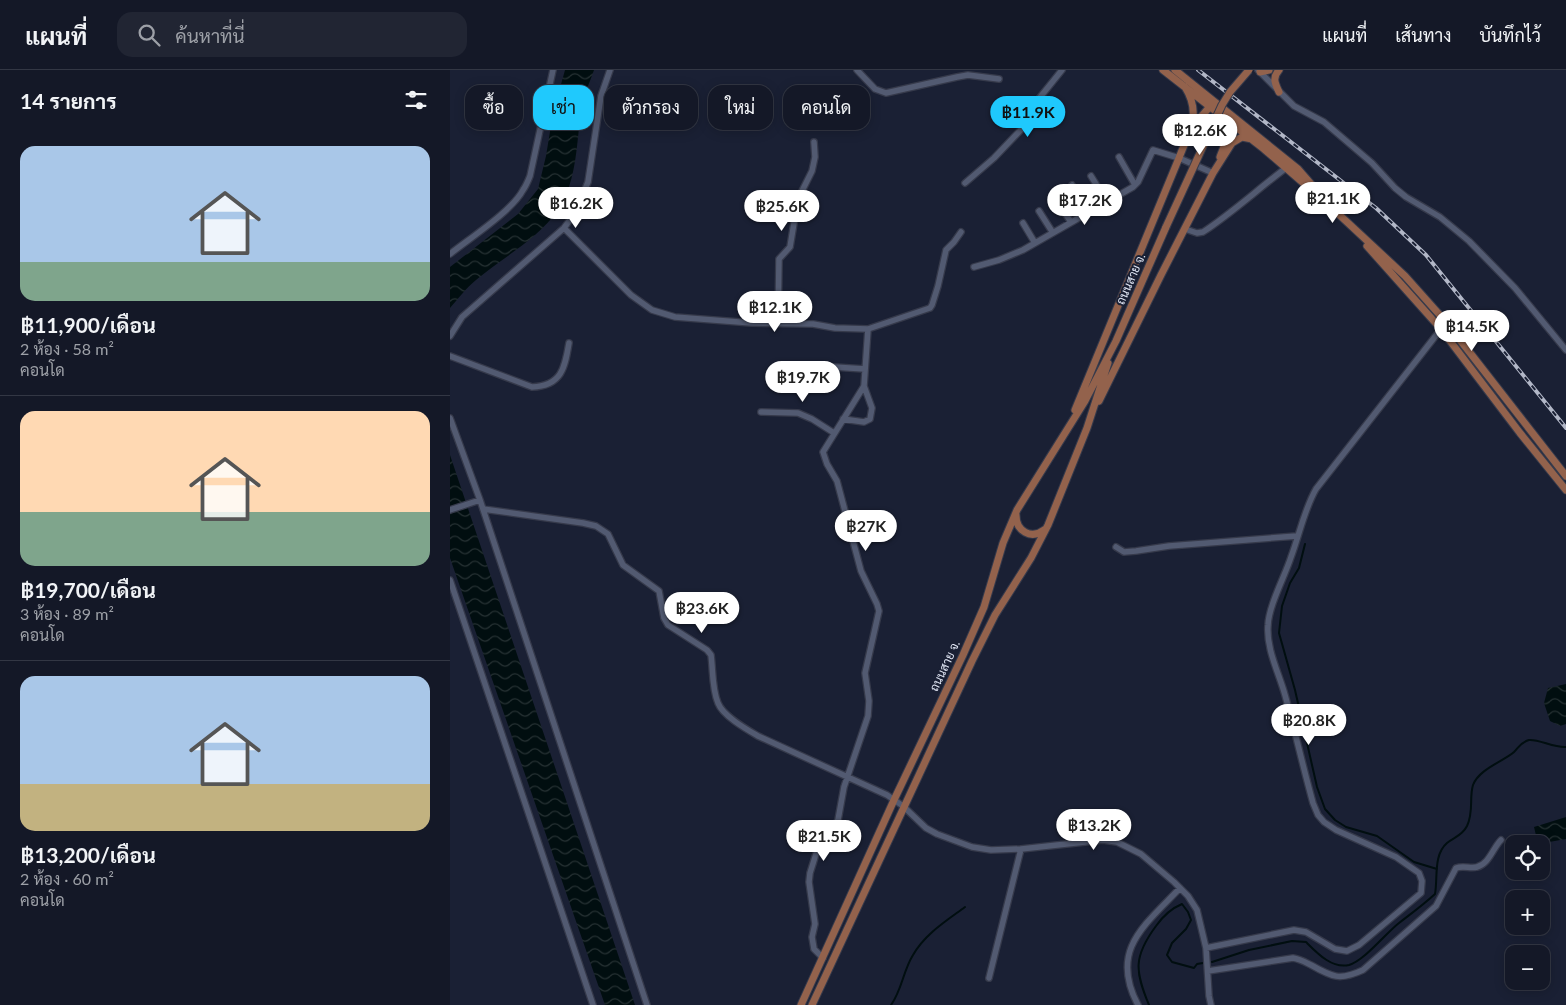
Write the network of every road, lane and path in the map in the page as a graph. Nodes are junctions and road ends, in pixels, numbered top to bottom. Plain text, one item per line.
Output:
1 (553, 70) edge
2 (610, 70) edge
3 (856, 70) edge
4 (1062, 70) edge
5 (1163, 70) edge
6 (1175, 70) edge
7 (1249, 70) edge
8 (1269, 70) edge
9 (1279, 70) edge
10 (1259, 71) edge
11 (998, 79) dead end
12 (1185, 87) junction
13 (1279, 92) junction
14 (1212, 103) junction
15 (1230, 118) junction
16 (1191, 134) junction
17 (1252, 139) junction
18 (814, 142) dead end
19 (1224, 144) junction
20 (1119, 157) dead end
21 (1180, 158) junction
22 (1286, 168) junction
23 (1213, 173) junction
24 (1091, 176) dead end
25 (965, 183) dead end
26 (1072, 185) dead end
27 (1135, 185) junction
28 (1055, 199) dead end
29 (1325, 201) junction
30 (1107, 202) junction
31 (1039, 211) dead end
32 (1088, 212) junction
33 (1070, 222) junction
34 (1023, 223) dead end
35 (564, 228) junction
36 (1185, 229) junction
37 (961, 232) dead end
38 (1356, 232) junction
39 (1053, 233) junction
40 (1035, 243) junction
41 (450, 254) edge
42 (974, 267) dead end
43 (1446, 322) junction
44 (778, 323) junction
45 (1440, 329) junction
46 (868, 330) junction
47 (450, 336) edge
48 (1116, 341) junction
49 (569, 342) dead end
50 (1566, 350) edge
51 (450, 356) edge
52 (866, 369) junction
53 (778, 380) dead end
54 (864, 386) junction
55 (760, 412) dead end
56 (450, 418) edge
57 (843, 419) junction
58 (1071, 422) junction
59 (1087, 428) junction
60 (834, 433) junction
61 (1566, 476) edge
62 (1566, 490) edge
63 (480, 500) junction
64 (482, 509) junction
65 (450, 510) edge
66 (1017, 510) junction
67 (1048, 526) junction
68 (1297, 536) junction
69 (1116, 547) dead end
70 (450, 580) edge
71 (847, 777) junction
72 (894, 800) junction
73 (903, 806) junction
74 (1502, 840) dead end
75 (1021, 849) junction
76 (1180, 888) junction
77 (1206, 948) junction
78 (823, 958) junction
79 (1208, 970) junction
80 (988, 978) dead end
81 (592, 1004) edge
82 (647, 1005) edge
83 (801, 1005) edge
84 (812, 1005) edge
85 (1138, 1005) edge
86 (1211, 1005) edge

1 - 41 street
2 - 35 street
3 - 11 street
4 - 25 street
5 - 12 main road
6 - 14 main road
7 - 48 main road, ถนนสาย จ., bridge
8 - 10 main road
9 - 13 main road
10 - 13 street
12 - 14 main road
12 - 21 main road
13 - 50 street
14 - 15 main road
14 - 16 main road
15 - 17 main road
15 - 19 main road
15 - 29 main road
16 - 19 main road
16 - 21 main road
17 - 22 main road
17 - 23 main road
18 - 44 street
19 - 23 main road
20 - 27 street
21 - 23 street
21 - 27 street
21 - 58 main road
22 - 29 main road
22 - 36 street
23 - 36 main road
24 - 30 street
26 - 32 street
27 - 30 street
28 - 33 street
29 - 38 main road
30 - 32 street
31 - 39 street
32 - 33 street
33 - 39 street
34 - 40 street
35 - 44 street
35 - 47 street
36 - 59 main road
37 - 46 street
38 - 43 main road
38 - 45 main road
39 - 40 street
40 - 42 street
43 - 45 main road
43 - 61 main road
44 - 46 street
45 - 62 main road
45 - 68 street
46 - 52 street
48 - 58 main road, ถนนสาย จ.
48 - 59 main road, ถนนสาย จ.
49 - 51 street
52 - 53 street
52 - 54 street
54 - 57 street
54 - 57 street
55 - 60 street
56 - 63 street
57 - 60 street
58 - 66 main road, ถนนสาย จ.
59 - 67 main road, ถนนสาย จ.
60 - 71 street
63 - 64 street
63 - 65 street
64 - 71 street
64 - 82 street
66 - 67 main road
66 - 72 main road, ถนนสาย จ.
67 - 73 main road, ถนนสาย จ.
68 - 69 street
68 - 77 street
70 - 81 street
71 - 72 street
71 - 78 street
72 - 73 street
72 - 78 main road, ถนนสาย จ.
73 - 75 street
73 - 84 main road, ถนนสาย จ.
74 - 79 street
75 - 76 street
75 - 80 street
76 - 77 street
76 - 85 street
77 - 79 street
78 - 83 main road, ถนนสาย จ.
79 - 86 street

